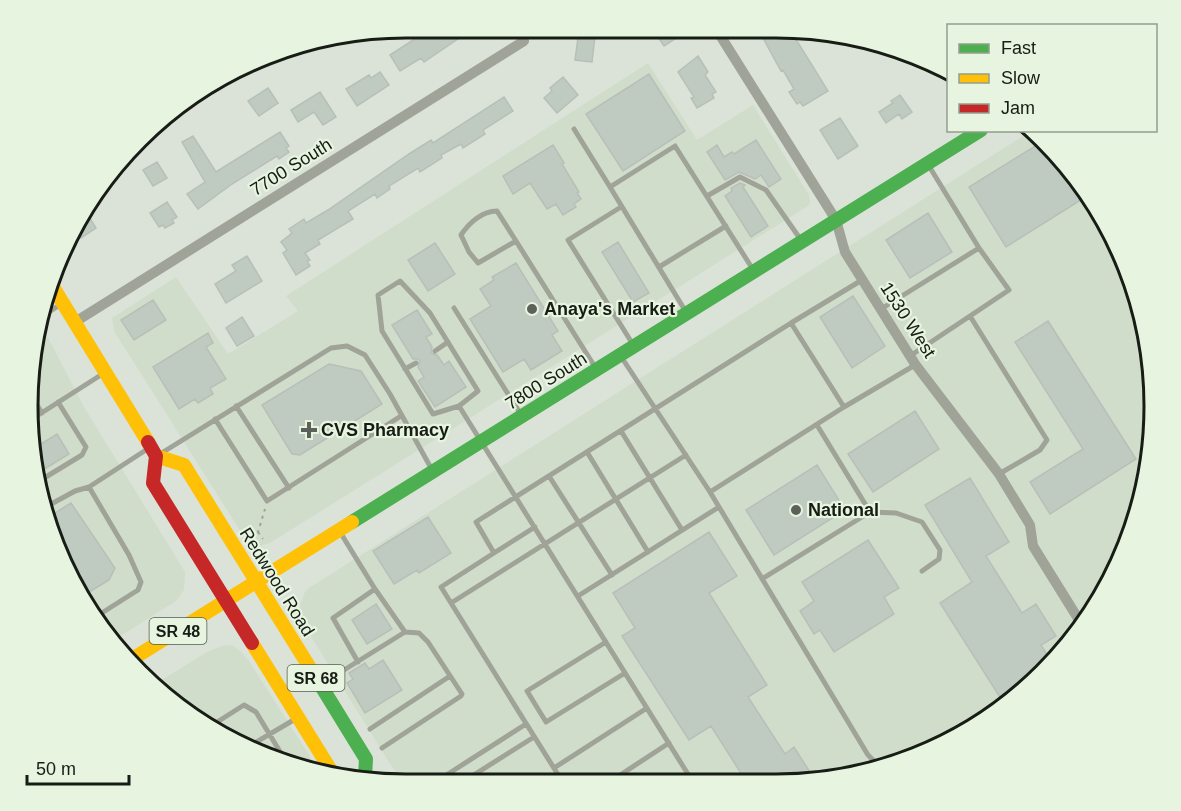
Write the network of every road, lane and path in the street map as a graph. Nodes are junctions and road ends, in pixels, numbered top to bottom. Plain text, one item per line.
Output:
1 (523, 38) edge
2 (722, 38) edge
3 (574, 129) dead end
4 (978, 132) edge
5 (928, 164) junction
6 (610, 187) junction
7 (707, 196) junction
8 (621, 207) junction
9 (836, 220) junction
10 (726, 226) junction
11 (516, 241) junction
12 (802, 242) junction
13 (979, 248) junction
14 (659, 267) junction
15 (754, 272) junction
16 (862, 280) junction
17 (56, 291) edge
18 (63, 303) junction
19 (454, 308) dead end
20 (881, 309) junction
21 (50, 312) edge
22 (688, 314) junction
23 (970, 316) junction
24 (75, 322) junction
25 (791, 323) junction
26 (448, 342) junction
27 (635, 347) junction
28 (435, 351) dead end
29 (621, 356) junction
30 (913, 360) junction
31 (416, 363) dead end
32 (405, 369) junction
33 (598, 370) junction
34 (106, 372) junction
35 (58, 402) junction
36 (236, 406) junction
37 (459, 406) junction
38 (38, 407) edge
39 (844, 407) junction
40 (655, 409) junction
41 (42, 413) junction
42 (38, 415) edge
43 (401, 416) junction
44 (522, 417) junction
45 (215, 419) junction
46 (817, 425) junction
47 (621, 431) junction
48 (482, 442) junction
49 (153, 452) junction
50 (587, 452) junction
51 (686, 455) junction
52 (434, 472) junction
53 (999, 474) junction
54 (549, 476) junction
55 (45, 477) edge
56 (650, 478) junction
57 (88, 487) junction
58 (289, 488) junction
59 (710, 492) junction
60 (516, 497) junction
61 (616, 500) junction
62 (51, 504) edge
63 (266, 507) dead end
64 (719, 507) junction
65 (870, 512) junction
66 (579, 523) junction
67 (535, 527) junction
68 (339, 530) junction
69 (682, 531) junction
70 (258, 532) junction
71 (250, 537) dead end
72 (263, 539) dead end
73 (545, 544) junction
74 (648, 552) junction
75 (494, 553) junction
76 (922, 571) dead end
77 (612, 575) junction
78 (762, 579) junction
79 (256, 582) junction
80 (375, 589) junction
81 (578, 596) junction
82 (226, 601) junction
83 (451, 603) junction
84 (102, 613) edge
85 (1076, 617) edge
86 (405, 632) junction
87 (606, 642) junction
88 (136, 656) edge
89 (358, 662) junction
90 (625, 673) junction
91 (336, 675) dead end
92 (450, 676) junction
93 (647, 708) junction
94 (298, 717) junction
95 (218, 722) edge
96 (526, 724) junction
97 (370, 729) dead end
98 (269, 734) junction
99 (534, 737) junction
100 (257, 742) edge
101 (669, 743) junction
102 (382, 748) dead end
103 (279, 751) edge
104 (873, 760) edge
105 (327, 765) edge
106 (554, 768) junction
107 (365, 771) edge
108 (448, 774) edge
109 (475, 774) edge
110 (557, 774) edge
111 (622, 774) edge
112 (688, 774) edge

1 - 24 street, 7700 South
2 - 9 street, 1530 West
3 - 6 lane
4 - 5 main road, 7800 South
5 - 9 main road, 7800 South
5 - 13 lane
6 - 7 lane
6 - 8 lane
7 - 10 lane
7 - 12 lane
8 - 14 lane
8 - 27 lane
9 - 12 main road, 7800 South
9 - 16 street, 1530 West
10 - 14 lane
10 - 15 lane
11 - 11 lane
11 - 33 lane
12 - 15 main road, 7800 South
13 - 20 lane
13 - 23 lane
14 - 22 lane
15 - 22 main road, 7800 South
16 - 20 street, 1530 West
16 - 25 lane
17 - 18 main road
18 - 21 lane
18 - 24 main road
19 - 44 lane
20 - 30 street, 1530 West
22 - 27 main road, 7800 South
23 - 30 lane
23 - 53 lane
24 - 34 main road
25 - 39 lane
25 - 40 lane
26 - 28 lane
26 - 32 lane
26 - 37 lane
27 - 29 main road, 7800 South
29 - 33 main road, 7800 South
29 - 40 lane
30 - 39 lane
30 - 53 street, 1530 West
31 - 32 lane
32 - 37 lane
33 - 44 main road, 7800 South
34 - 35 lane
34 - 49 main road
35 - 41 lane
35 - 55 lane
36 - 43 lane
36 - 45 lane
36 - 58 lane
37 - 48 lane
38 - 41 lane
39 - 46 lane
40 - 47 lane
40 - 51 lane
41 - 42 lane
43 - 52 lane
43 - 58 lane
44 - 48 main road, 7800 South
45 - 49 lane
45 - 58 lane
46 - 59 lane
46 - 65 lane
47 - 50 lane
47 - 56 lane
48 - 52 main road, 7800 South
48 - 60 lane
49 - 57 lane
49 - 79 main road, Redwood Road / SR 68
49 - 82 main road, SR 68
50 - 54 lane
50 - 61 lane
51 - 56 lane
51 - 59 lane
52 - 68 main road, 7800 South
53 - 85 street, 1530 West
54 - 60 lane
54 - 66 lane
56 - 61 lane
56 - 69 lane
57 - 62 lane
57 - 84 lane
59 - 64 lane
60 - 67 lane
60 - 75 lane
61 - 66 lane
61 - 74 lane
63 - 70 path
64 - 69 lane
64 - 78 lane
65 - 76 lane
65 - 78 lane
66 - 73 lane
66 - 77 lane
67 - 73 lane
67 - 75 lane
68 - 79 main road, 7800 South
68 - 80 lane
69 - 74 lane
70 - 71 path
70 - 72 path
73 - 81 lane
73 - 83 lane
74 - 77 lane
75 - 83 lane
77 - 81 lane
78 - 104 lane
79 - 82 main road, 7800 South
79 - 107 main road, Redwood Road / SR 68
80 - 86 lane
80 - 89 lane
81 - 87 lane
82 - 88 main road, 7800 South / SR 48
82 - 94 main road, SR 68
83 - 96 lane
86 - 89 lane
86 - 92 lane
87 - 90 lane
87 - 90 lane
89 - 91 lane
90 - 93 lane
92 - 97 lane
92 - 102 lane
93 - 101 lane
93 - 106 lane
94 - 98 lane
94 - 105 main road, SR 68
95 - 98 lane
96 - 99 lane
96 - 108 lane
98 - 100 lane
98 - 103 lane
99 - 106 lane
99 - 109 lane
101 - 111 lane
101 - 112 lane
106 - 110 lane

